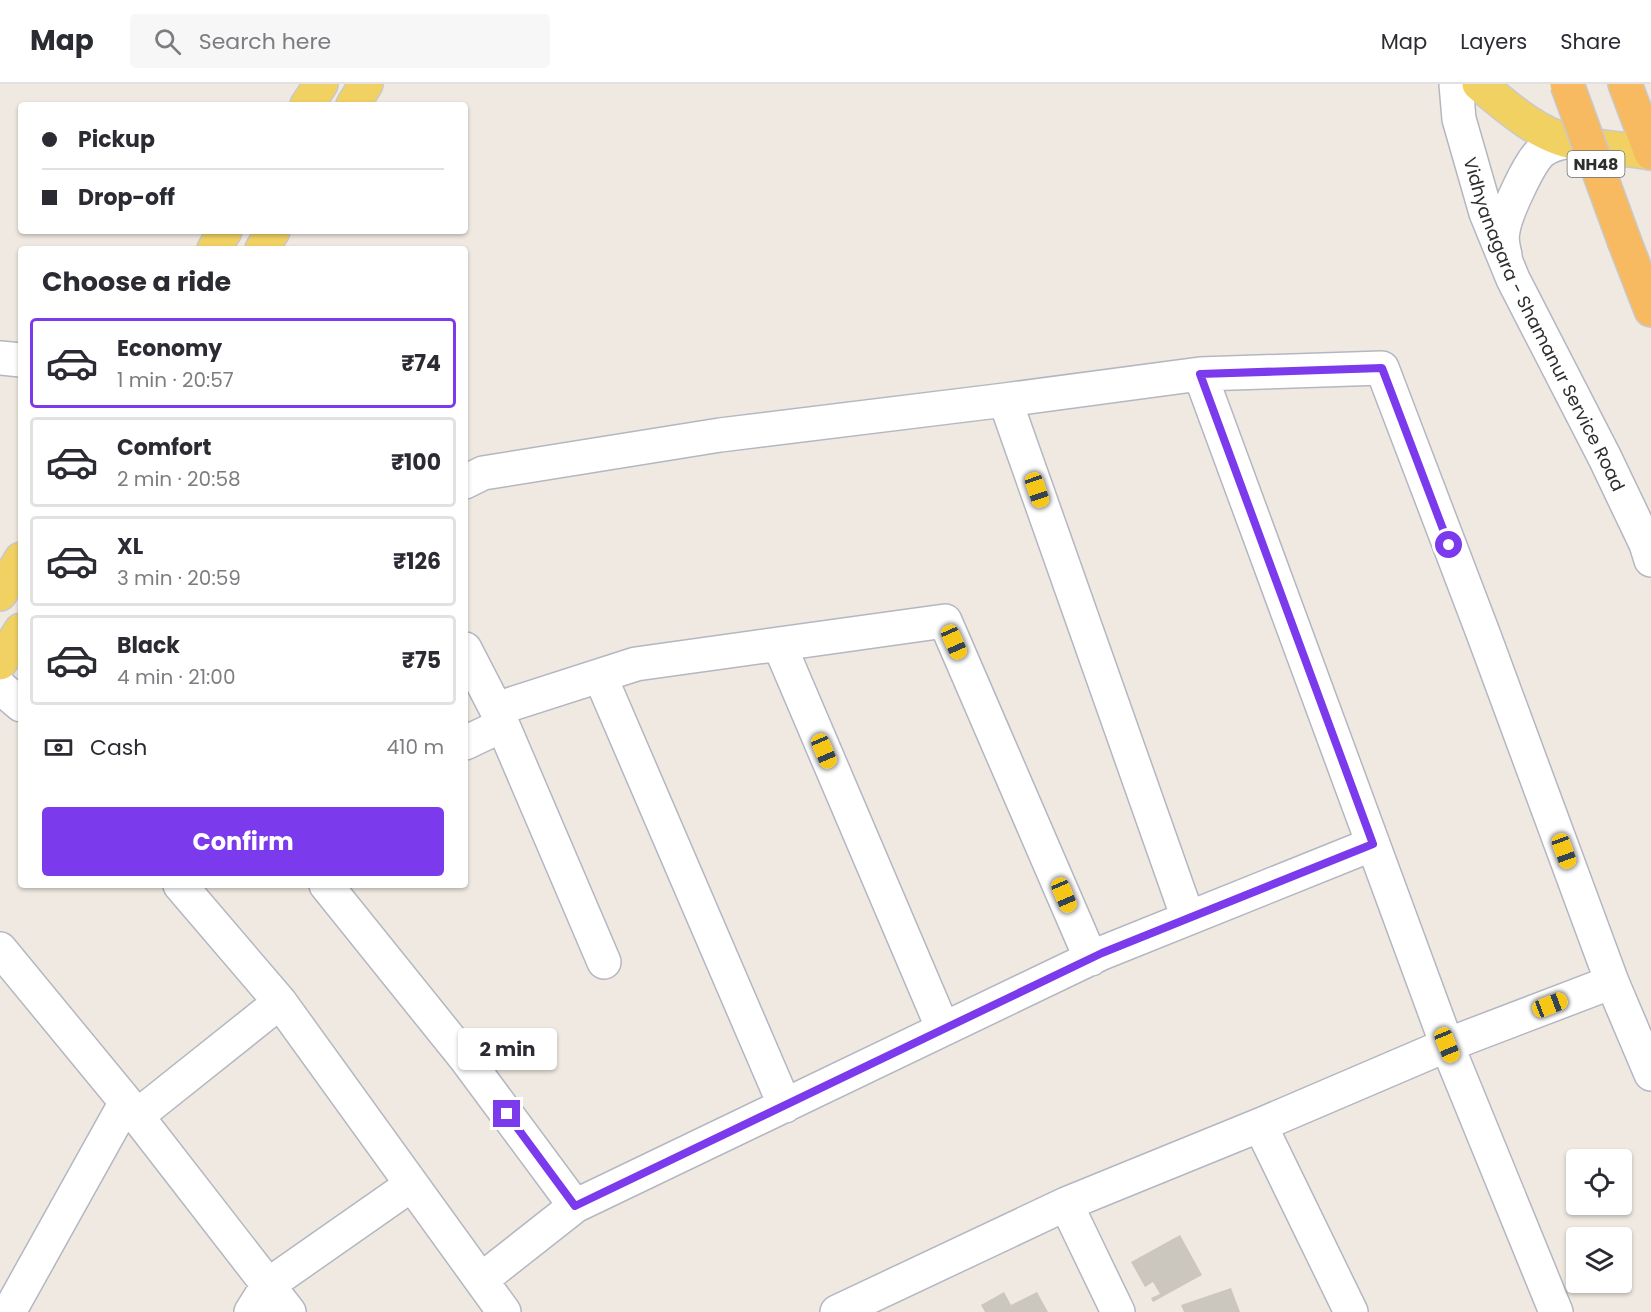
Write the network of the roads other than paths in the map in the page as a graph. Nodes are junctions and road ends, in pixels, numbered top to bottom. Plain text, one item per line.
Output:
1 (321, 84) edge
2 (366, 84) edge
3 (1456, 84) edge
4 (1479, 84) edge
5 (1567, 84) edge
6 (1625, 84) edge
7 (309, 102) edge
8 (355, 102) edge
9 (1568, 141) junction
10 (1651, 153) edge
11 (1506, 262) junction
12 (1651, 310) edge
13 (0, 358) edge
14 (18, 360) edge
15 (1200, 374) junction
16 (1005, 400) junction
17 (468, 480) edge
18 (1651, 560) edge
19 (18, 564) edge
20 (0, 594) edge
21 (18, 635) edge
22 (778, 644) junction
23 (468, 655) edge
24 (0, 663) edge
25 (600, 676) junction
26 (0, 687) edge
27 (18, 702) edge
28 (499, 717) junction
29 (468, 741) edge
30 (1373, 844) junction
31 (183, 888) edge
32 (328, 888) edge
33 (1188, 918) junction
34 (0, 949) edge
35 (1091, 959) junction
36 (604, 963) dead end
37 (1612, 982) junction
38 (280, 1002) junction
39 (944, 1029) junction
40 (1447, 1045) junction
41 (1651, 1074) edge
42 (785, 1106) junction
43 (131, 1109) junction
44 (1260, 1125) junction
45 (411, 1185) junction
46 (1066, 1204) junction
47 (575, 1206) junction
48 (481, 1280) junction
49 (260, 1299) edge
50 (881, 1303) edge
51 (9, 1312) edge
52 (289, 1312) edge
53 (504, 1312) edge
54 (837, 1312) edge
55 (1118, 1312) edge
56 (1351, 1312) edge
57 (1556, 1312) edge

1 - 7 main road
2 - 8 main road
3 - 11 street, Vidhyanagara - Shamanur Service Road
4 - 9 main road
5 - 12 highway, NH48, bridge
6 - 10 highway, NH48
9 - 10 main road
9 - 11 street
11 - 18 street, Vidhyanagara - Shamanur Service Road
13 - 14 street
15 - 16 street
15 - 30 street
15 - 37 street
16 - 17 street
16 - 33 street
19 - 20 main road
21 - 24 main road
22 - 25 street
22 - 35 street
22 - 39 street
23 - 28 street
25 - 28 street
25 - 42 street
26 - 27 street
28 - 29 street
28 - 36 street
30 - 33 street
30 - 40 street
31 - 38 street
32 - 47 street
33 - 35 street
34 - 43 street
35 - 39 street
37 - 40 street
37 - 41 street
38 - 43 street
38 - 45 street
39 - 42 street
40 - 44 street
40 - 57 street
42 - 47 street
43 - 49 street
43 - 51 street
44 - 46 street
44 - 56 street
45 - 48 street
45 - 49 street
46 - 50 street
46 - 55 street
47 - 48 street
48 - 53 street
49 - 52 street
50 - 54 street

